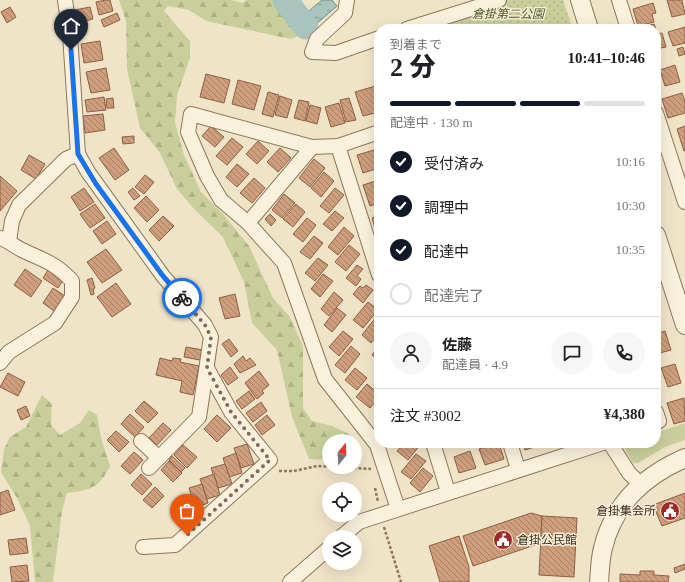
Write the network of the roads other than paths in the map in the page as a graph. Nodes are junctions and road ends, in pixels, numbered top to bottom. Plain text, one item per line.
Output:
1 (65, 0) edge
2 (347, 0) edge
3 (499, 0) edge
4 (580, 0) edge
5 (619, 0) edge
6 (423, 24) edge
7 (587, 24) edge
8 (626, 24) edge
9 (374, 40) edge
10 (661, 129) edge
11 (374, 134) edge
12 (338, 146) junction
13 (312, 147) junction
14 (78, 154) junction
15 (685, 200) edge
16 (248, 223) junction
17 (5, 240) edge
18 (661, 251) edge
19 (374, 259) edge
20 (685, 325) edge
21 (0, 363) edge
22 (207, 368) junction
23 (374, 440) edge
24 (141, 441) dead end
25 (378, 448) edge
26 (435, 448) edge
27 (512, 448) edge
28 (580, 448) edge
29 (613, 448) edge
30 (685, 458) edge
31 (518, 469) junction
32 (640, 484) junction
33 (448, 492) junction
34 (398, 509) junction
35 (349, 530) edge
36 (143, 547) dead end
37 (322, 554) edge
38 (290, 582) edge
39 (599, 582) edge

1 - 14 street
2 - 9 street
3 - 6 street
4 - 7 street
5 - 8 street
10 - 15 street
11 - 12 street
12 - 13 street
12 - 19 street
13 - 16 street
13 - 16 street
14 - 17 street
14 - 22 street
16 - 23 street
17 - 21 street
18 - 20 street
22 - 24 street
22 - 36 street
25 - 34 street
26 - 33 street
27 - 31 street
28 - 31 street
29 - 32 street
30 - 32 street
31 - 33 street
32 - 39 street
33 - 34 street
34 - 35 street
37 - 38 street

